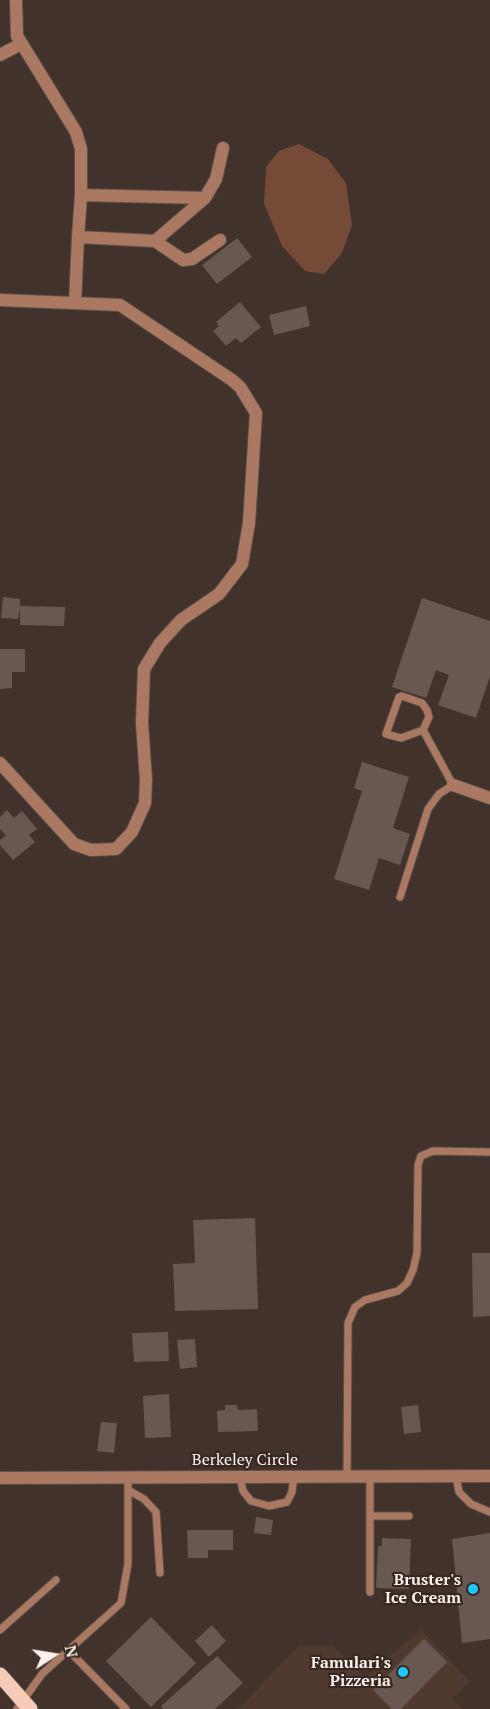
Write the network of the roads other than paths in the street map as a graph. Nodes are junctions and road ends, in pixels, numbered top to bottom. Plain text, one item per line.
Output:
1 (16, 0) edge
2 (21, 44) junction
3 (0, 55) edge
4 (223, 148) dead end
5 (81, 195) junction
6 (205, 198) junction
7 (78, 237) junction
8 (220, 240) dead end
9 (155, 241) junction
10 (0, 300) edge
11 (75, 303) junction
12 (423, 730) junction
13 (0, 763) edge
14 (453, 785) junction
15 (490, 798) edge
16 (400, 897) dead end
17 (490, 1152) edge
18 (294, 1476) junction
19 (346, 1476) junction
20 (370, 1476) junction
21 (456, 1476) junction
22 (490, 1476) edge
23 (240, 1477) junction
24 (0, 1479) edge
25 (128, 1484) junction
26 (490, 1512) edge
27 (370, 1516) junction
28 (409, 1516) dead end
29 (160, 1573) dead end
30 (56, 1580) dead end
31 (370, 1592) dead end
32 (0, 1630) edge
33 (69, 1651) junction
34 (0, 1676) edge
35 (23, 1706) edge
36 (126, 1709) edge

1 - 2 street
2 - 3 street
2 - 5 street
4 - 6 street
5 - 6 street
5 - 7 street
6 - 9 street
7 - 9 street
7 - 11 street
8 - 9 street
10 - 11 street
11 - 13 street
12 - 12 lane
12 - 14 lane
14 - 15 street
14 - 16 lane
17 - 19 lane
18 - 19 street, Berkeley Circle
18 - 23 street, Berkeley Circle
18 - 23 lane
19 - 20 street, Berkeley Circle
20 - 21 street, Berkeley Circle
20 - 27 lane
21 - 22 street, Berkeley Circle
21 - 26 lane
23 - 25 street, Berkeley Circle
24 - 25 street, Berkeley Circle
25 - 29 lane
25 - 33 lane
27 - 28 lane
27 - 31 lane
30 - 32 lane
33 - 35 lane
33 - 36 lane
34 - 35 main road

